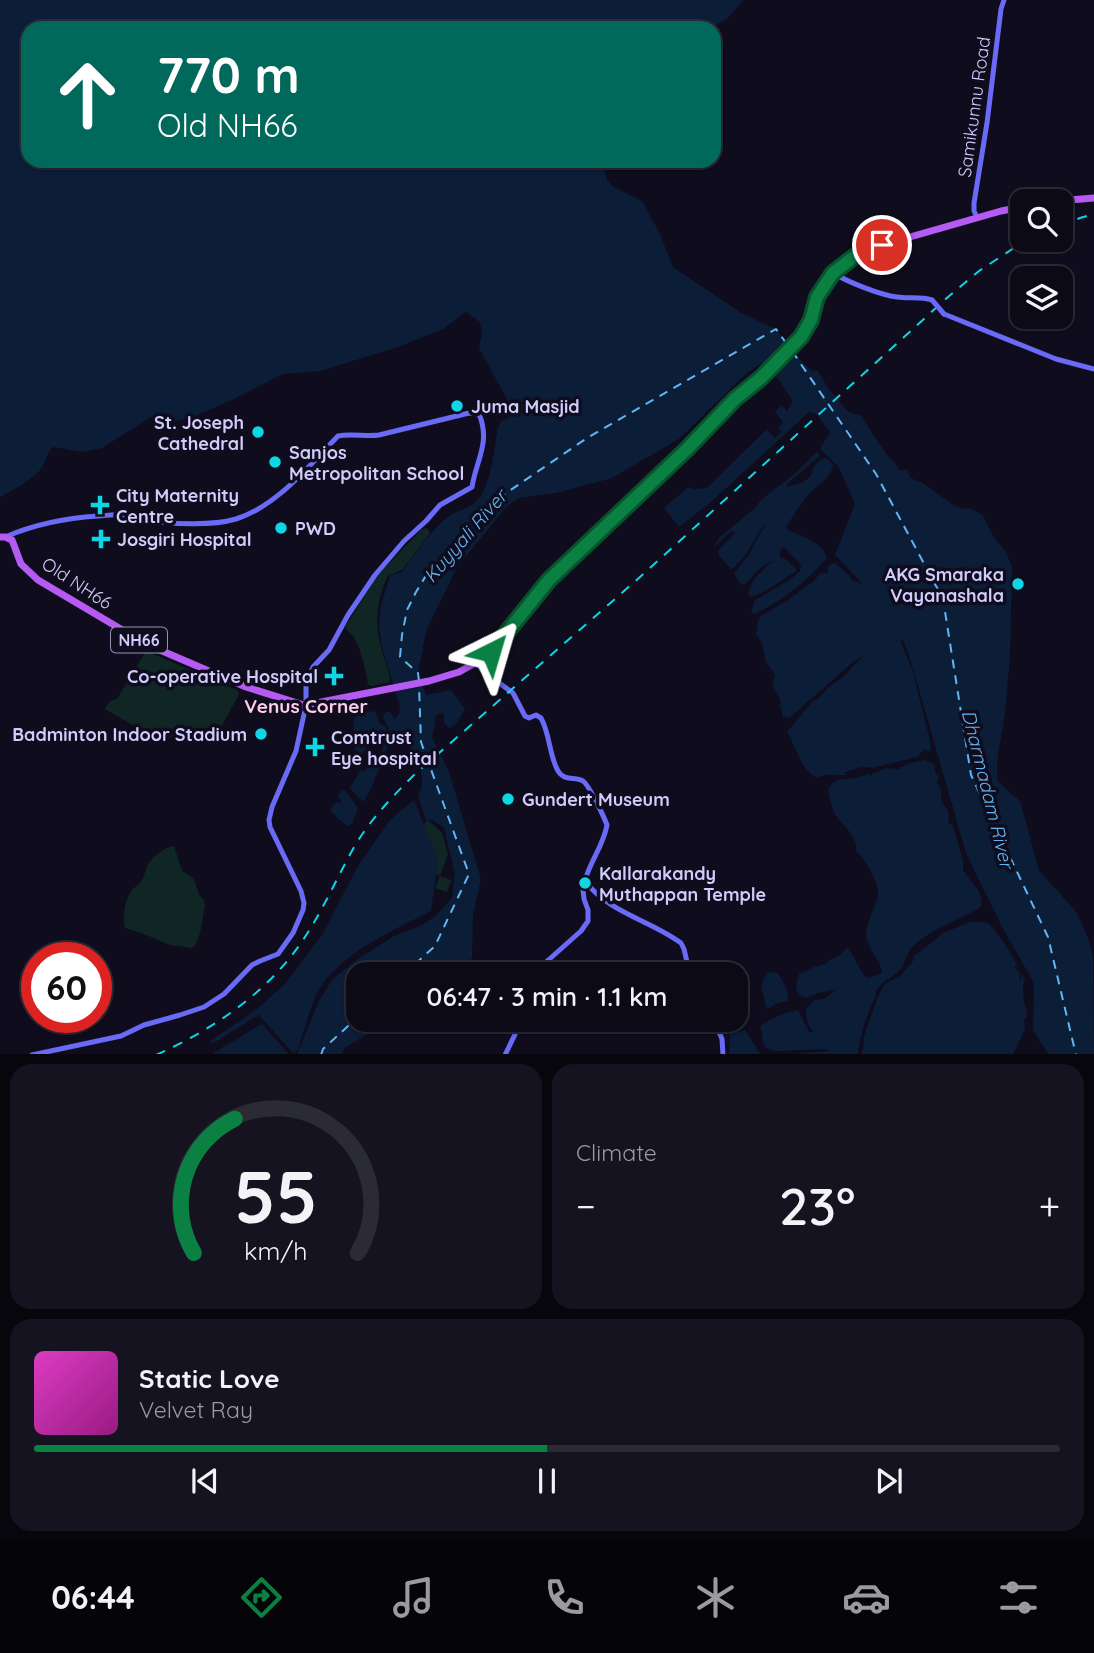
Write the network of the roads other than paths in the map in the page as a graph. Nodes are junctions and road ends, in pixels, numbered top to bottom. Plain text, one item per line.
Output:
1 (1004, 0) edge
2 (1094, 198) edge
3 (1073, 200) edge
4 (1010, 209) edge
5 (977, 217) junction
6 (833, 273) junction
7 (1094, 369) edge
8 (2, 537) edge
9 (476, 662) junction
10 (306, 705) junction
11 (585, 881) junction
12 (546, 962) edge
13 (687, 962) edge
14 (517, 1032) edge
15 (719, 1032) edge
16 (37, 1054) edge
17 (506, 1054) edge
18 (723, 1054) edge

1 - 5 main road, Samikunnu Road
2 - 3 main road
4 - 5 main road, NH66
5 - 6 main road, NH66
6 - 7 main road, bridge
6 - 9 main road, NH66
8 - 10 main road, Old NH66 / NH66
8 - 10 main road
9 - 10 main road, Old NH66 / NH66
9 - 11 main road
10 - 16 main road
11 - 12 main road
11 - 13 main road
14 - 17 main road
15 - 18 main road

